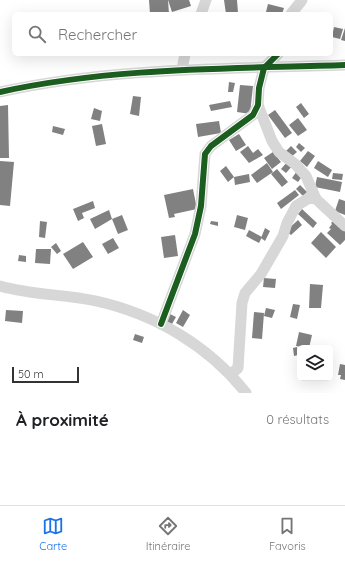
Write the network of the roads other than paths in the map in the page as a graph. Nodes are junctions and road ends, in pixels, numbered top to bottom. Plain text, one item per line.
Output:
1 (206, 0) edge
2 (302, 0) edge
3 (202, 12) edge
4 (293, 12) edge
5 (185, 56) edge
6 (276, 56) edge
7 (345, 65) edge
8 (264, 68) junction
9 (182, 69) junction
10 (0, 92) edge
11 (258, 106) junction
12 (316, 199) junction
13 (345, 226) edge
14 (0, 286) edge
15 (161, 324) junction
16 (231, 374) junction
17 (246, 393) edge

1 - 3 street
2 - 4 street
5 - 9 street
6 - 8 street
7 - 8 street
8 - 9 street
8 - 11 street
9 - 10 street
11 - 12 street
11 - 15 street
12 - 13 street
12 - 16 street
14 - 15 street
15 - 16 street
16 - 17 street

